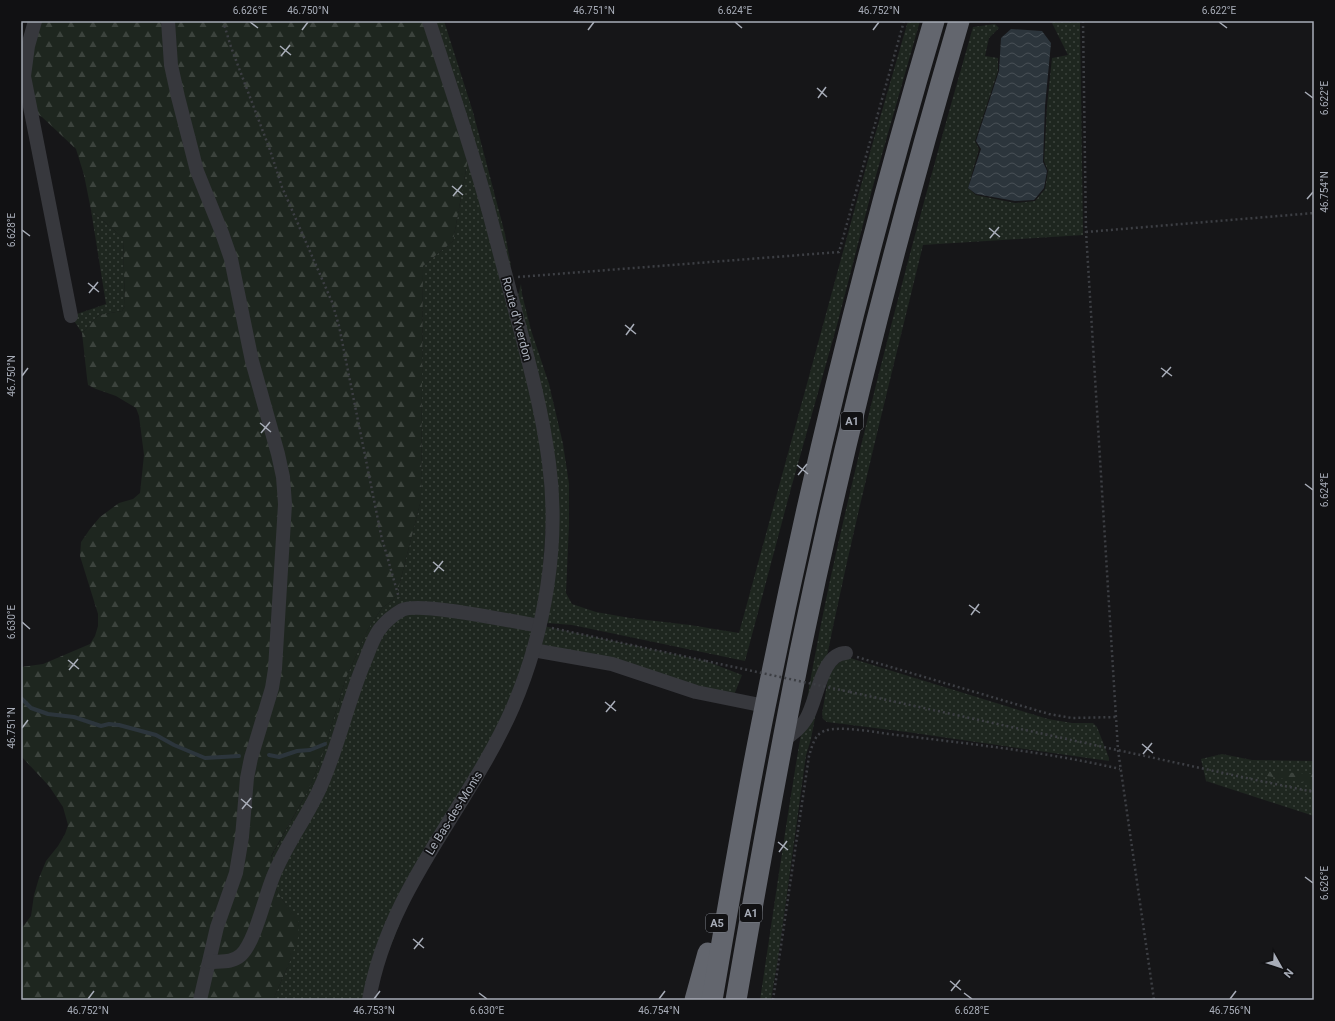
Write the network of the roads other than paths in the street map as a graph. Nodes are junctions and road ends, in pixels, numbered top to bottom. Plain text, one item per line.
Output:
1 (35, 21) edge
2 (168, 21) edge
3 (430, 21) edge
4 (934, 21) edge
5 (959, 21) edge
6 (71, 316) dead end
7 (539, 626) junction
8 (533, 650) junction
9 (846, 653) road end
10 (765, 706) junction
11 (783, 740) junction
12 (739, 845) junction
13 (210, 962) junction
14 (200, 1000) edge
15 (369, 1000) edge
16 (695, 1000) edge
17 (712, 1000) edge
18 (736, 1000) edge

1 - 6 street
2 - 13 street
3 - 7 street, Route d'Yverdon
4 - 10 highway, A1
5 - 11 highway, A1
7 - 8 street, Le Bas-des-Monts
7 - 13 street
8 - 10 street
8 - 15 street, Le Bas-des-Monts
9 - 11 street
10 - 12 highway, A1
11 - 18 highway, A1
12 - 16 highway, A5
12 - 17 highway, A1
13 - 14 street

